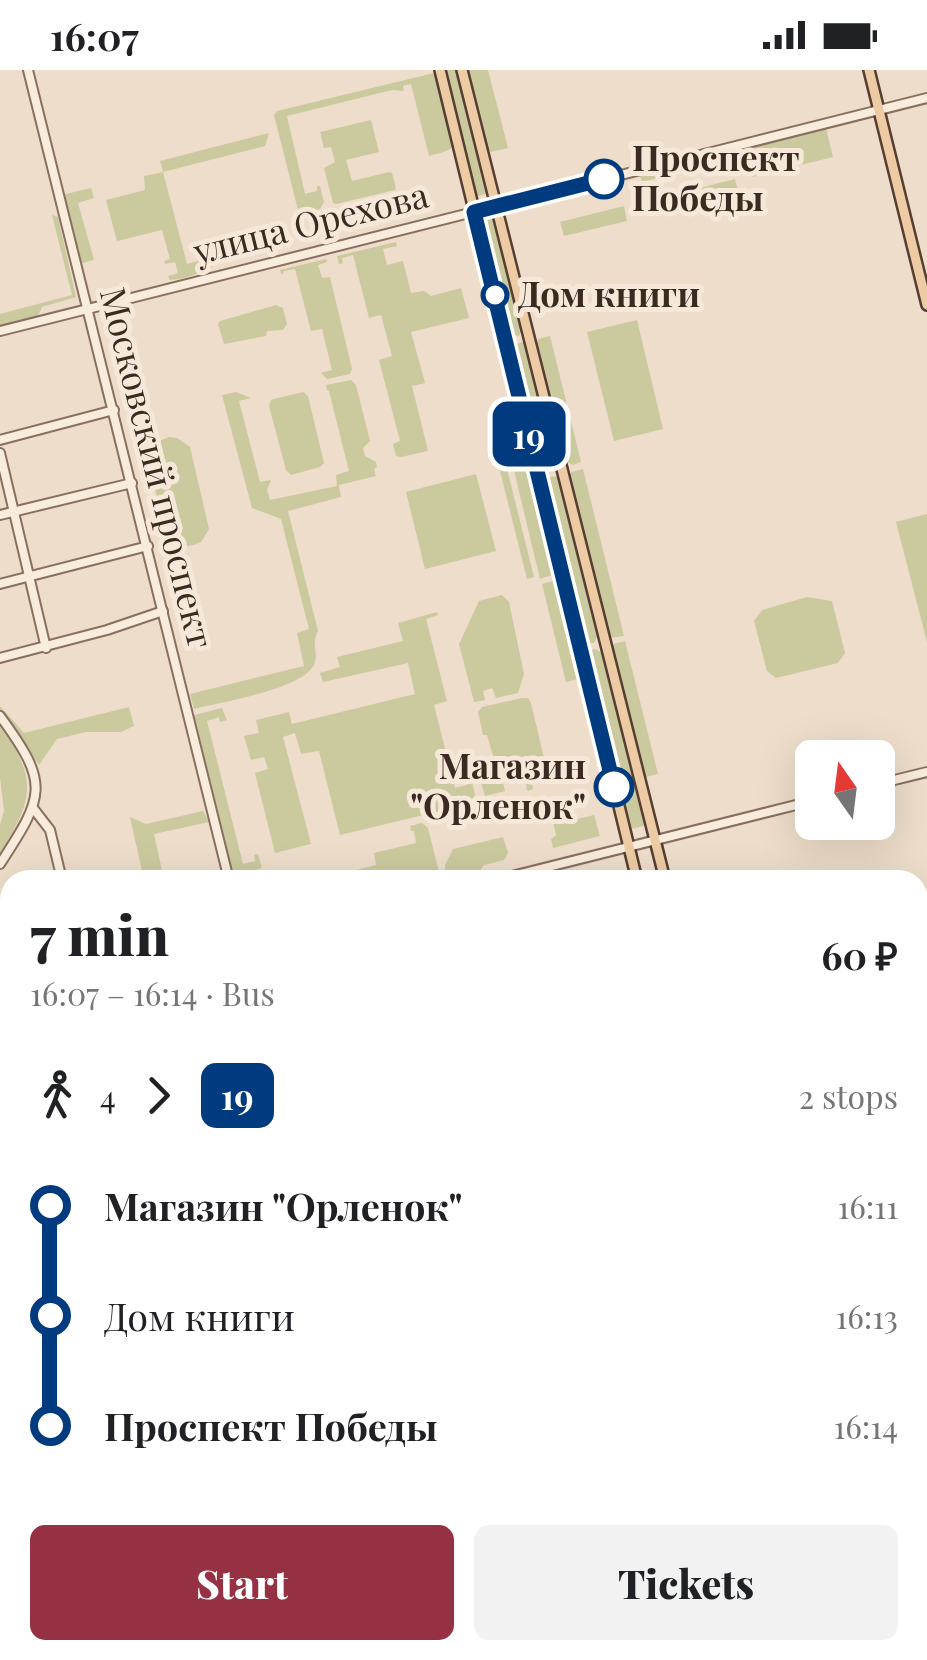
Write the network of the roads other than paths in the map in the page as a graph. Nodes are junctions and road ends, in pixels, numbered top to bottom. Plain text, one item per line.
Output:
1 (28, 70) edge
2 (440, 70) edge
3 (462, 70) edge
4 (869, 70) edge
5 (927, 98) edge
6 (879, 110) junction
7 (497, 206) junction
8 (474, 212) junction
9 (927, 305) edge
10 (88, 309) junction
11 (0, 331) edge
12 (530, 338) junction
13 (506, 344) junction
14 (114, 410) junction
15 (0, 440) edge
16 (0, 454) edge
17 (563, 471) junction
18 (539, 477) junction
19 (132, 482) junction
20 (13, 512) junction
21 (0, 516) edge
22 (148, 546) junction
23 (28, 577) junction
24 (0, 584) edge
25 (163, 611) junction
26 (605, 644) junction
27 (46, 648) junction
28 (581, 650) junction
29 (0, 658) edge
30 (0, 716) edge
31 (927, 772) edge
32 (895, 780) edge
33 (795, 805) edge
34 (33, 808) junction
35 (656, 841) junction
36 (628, 847) junction
37 (0, 864) edge
38 (60, 870) edge
39 (227, 870) edge
40 (536, 870) edge
41 (634, 870) edge
42 (663, 870) edge

1 - 10 street, Московский проспект
2 - 8 main road
3 - 7 main road
4 - 6 main road
5 - 6 street, улица Орехова
6 - 7 street, улица Орехова
6 - 9 main road
7 - 8 street, улица Орехова
7 - 12 main road
8 - 10 street, улица Орехова
8 - 13 main road
10 - 11 street, улица Орехова
10 - 14 street, Московский проспект
12 - 13 main road
12 - 17 main road
13 - 18 main road
14 - 15 street
14 - 19 street, Московский проспект
16 - 20 street
17 - 18 main road
17 - 26 main road
18 - 28 main road
19 - 20 street
19 - 22 street, Московский проспект
20 - 21 street
20 - 23 street
22 - 23 street
22 - 25 street, Московский проспект
23 - 24 street
23 - 27 street
25 - 27 street
25 - 39 street, Московский проспект
26 - 28 main road
26 - 35 main road
27 - 29 street
28 - 36 main road
30 - 34 street
31 - 32 street
33 - 35 street
34 - 37 street
34 - 38 street
35 - 36 street
35 - 42 main road
36 - 40 street
36 - 41 main road

